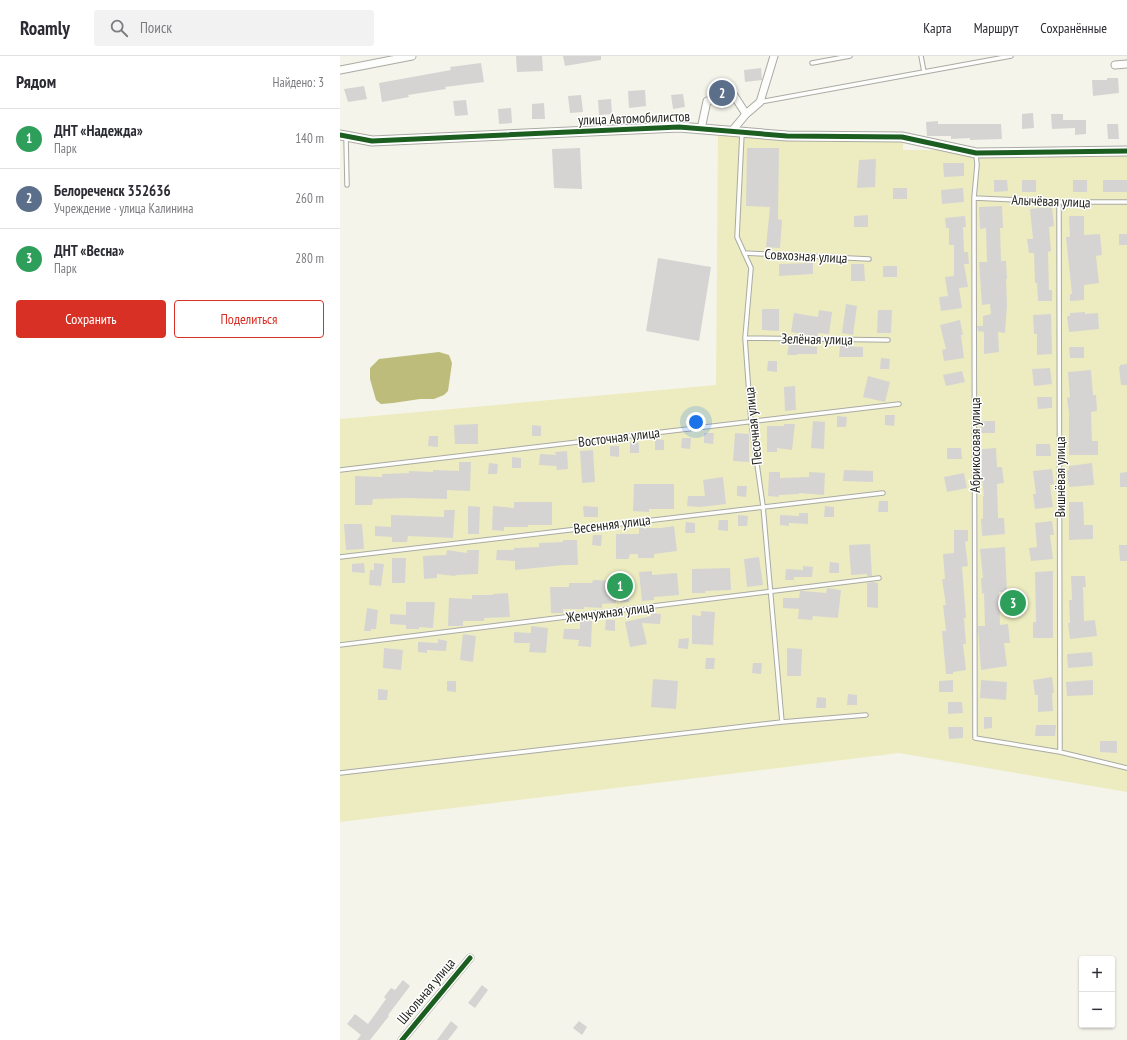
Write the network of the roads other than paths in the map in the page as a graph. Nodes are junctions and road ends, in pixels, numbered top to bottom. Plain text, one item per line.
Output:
1 (412, 56) edge
2 (774, 56) edge
3 (850, 56) edge
4 (921, 56) edge
5 (1011, 56) edge
6 (812, 63) dead end
7 (1127, 64) edge
8 (1115, 65) dead end
9 (340, 70) edge
10 (924, 72) junction
11 (760, 102) junction
12 (746, 114) junction
13 (701, 128) junction
14 (732, 131) junction
15 (742, 132) junction
16 (343, 136) edge
17 (1127, 151) edge
18 (976, 153) junction
19 (347, 185) dead end
20 (974, 198) junction
21 (1059, 202) junction
22 (1127, 202) edge
23 (744, 253) junction
24 (869, 259) dead end
25 (745, 338) junction
26 (888, 340) dead end
27 (899, 404) dead end
28 (751, 422) junction
29 (340, 470) edge
30 (884, 493) dead end
31 (763, 506) junction
32 (340, 557) edge
33 (879, 578) dead end
34 (770, 592) junction
35 (340, 645) edge
36 (866, 715) dead end
37 (782, 722) junction
38 (1060, 752) junction
39 (1127, 768) edge
40 (340, 773) edge
41 (470, 958) dead end
42 (402, 1040) edge

1 - 9 street
2 - 11 street
3 - 6 lane
4 - 10 lane
5 - 10 lane
7 - 8 street
10 - 11 lane
11 - 12 street
12 - 13 street
12 - 14 street
13 - 14 street, улица Автомобилистов
13 - 16 street, улица Автомобилистов
14 - 15 street, улица Автомобилистов
15 - 18 street, улица Автомобилистов
15 - 23 lane, Песочная улица
16 - 19 lane
17 - 18 street, улица Автомобилистов
18 - 20 lane, Абрикосовая улица
20 - 21 lane, Алычёвая улица
20 - 38 lane, Абрикосовая улица
21 - 22 lane, Алычёвая улица
21 - 38 lane, Вишнёвая улица
23 - 24 lane, Совхозная улица
23 - 25 lane, Песочная улица
25 - 26 lane, Зелёная улица
25 - 28 lane, Песочная улица
27 - 28 lane, Восточная улица
28 - 29 lane, Восточная улица
28 - 31 lane, Песочная улица
30 - 31 lane, Весенняя улица
31 - 32 lane, Весенняя улица
31 - 34 lane, Песочная улица
33 - 34 lane, Жемчужная улица
34 - 35 lane, Жемчужная улица
34 - 37 lane, Песочная улица
36 - 37 lane
37 - 40 lane
38 - 39 lane
41 - 42 street, Школьная улица

